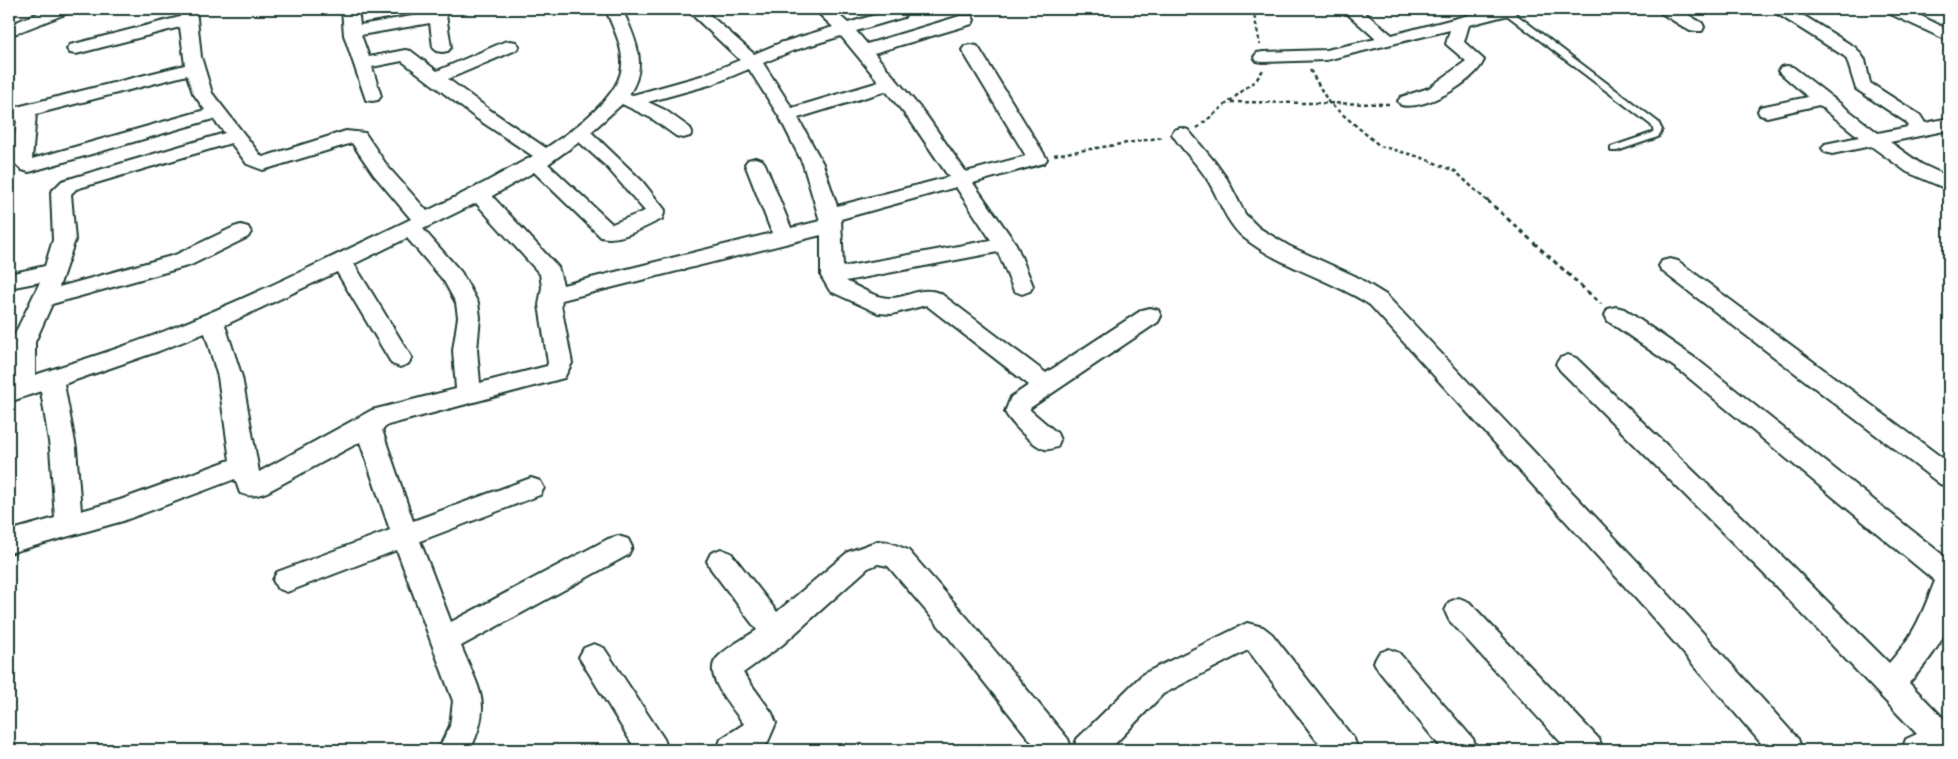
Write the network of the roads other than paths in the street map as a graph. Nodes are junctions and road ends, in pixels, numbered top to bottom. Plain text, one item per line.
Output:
1 (62, 9) edge
2 (350, 9) edge
3 (614, 9) edge
4 (694, 9) edge
5 (822, 9) edge
6 (1350, 9) edge
7 (1508, 9) edge
8 (1667, 9) edge
9 (1782, 9) edge
10 (1894, 9) edge
11 (437, 13) edge
12 (898, 13) dead end
13 (188, 14) edge
14 (966, 20) dead end
15 (1462, 22) junction
16 (1696, 26) dead end
17 (845, 29) junction
18 (9, 31) edge
19 (353, 31) junction
20 (1949, 36) edge
21 (1389, 41) junction
22 (510, 46) dead end
23 (442, 47) dead end
24 (76, 49) dead end
25 (972, 50) dead end
26 (863, 51) junction
27 (1263, 57) road end
28 (753, 62) junction
29 (362, 64) junction
30 (196, 68) junction
31 (1787, 71) dead end
32 (435, 78) junction
33 (890, 84) junction
34 (372, 96) dead end
35 (626, 98) junction
36 (1823, 99) junction
37 (1407, 101) road end
38 (1767, 111) dead end
39 (218, 112) junction
40 (18, 113) edge
41 (787, 114) junction
42 (1949, 124) edge
43 (1920, 131) junction
44 (683, 132) dead end
45 (580, 134) junction
46 (1180, 134) road end
47 (236, 136) junction
48 (1875, 140) junction
49 (1832, 148) dead end
50 (1614, 149) dead end
51 (542, 160) junction
52 (755, 164) dead end
53 (961, 178) junction
54 (1949, 184) edge
55 (479, 194) junction
56 (830, 219) junction
57 (417, 224) junction
58 (241, 232) dead end
59 (784, 238) junction
60 (1005, 244) junction
61 (341, 261) junction
62 (1670, 266) dead end
63 (55, 270) junction
64 (832, 276) junction
65 (9, 281) edge
66 (1022, 286) dead end
67 (552, 295) junction
68 (42, 298) junction
69 (1616, 315) road end
70 (1150, 316) dead end
71 (212, 320) junction
72 (400, 358) dead end
73 (1568, 364) dead end
74 (52, 379) junction
75 (1045, 385) junction
76 (16, 391) edge
77 (469, 395) junction
78 (373, 423) junction
79 (1048, 440) dead end
80 (244, 466) junction
81 (1949, 477) edge
82 (531, 488) dead end
83 (69, 526) junction
84 (405, 536) junction
85 (9, 542) edge
86 (618, 547) dead end
87 (721, 561) dead end
88 (1949, 576) edge
89 (287, 580) dead end
90 (1949, 582) edge
91 (1459, 611) dead end
92 (774, 633) junction
93 (444, 640) junction
94 (594, 657) dead end
95 (1389, 662) dead end
96 (1890, 683) junction
97 (1936, 744) edge
98 (453, 750) edge
99 (653, 750) edge
100 (732, 750) edge
101 (1057, 750) edge
102 (1088, 750) edge
103 (1343, 750) edge
104 (1462, 750) edge
105 (1588, 750) edge
106 (1787, 750) edge

1 - 18 street
2 - 19 street
3 - 35 street
4 - 28 street
5 - 17 street
6 - 21 street
7 - 15 street
7 - 50 lane
8 - 16 street
9 - 43 street
10 - 20 street
11 - 19 street
11 - 23 street
12 - 17 street
13 - 24 street
13 - 30 street
14 - 26 street
15 - 21 street
15 - 37 street
17 - 26 street
17 - 28 street
19 - 29 street
21 - 27 street
22 - 32 street
25 - 53 street
26 - 33 street
28 - 35 street
28 - 41 street
29 - 32 street
29 - 34 street
30 - 39 street
30 - 40 street
31 - 36 street
32 - 51 street
33 - 41 street
33 - 53 street
35 - 44 street
35 - 45 street
36 - 38 street
36 - 48 street
39 - 40 street
39 - 47 street
41 - 56 street
42 - 43 street
43 - 48 street
45 - 51 street
45 - 51 street
46 - 106 street
47 - 57 street
47 - 63 street
48 - 49 street
48 - 54 street
51 - 55 street
52 - 59 street
53 - 56 street
53 - 60 street
55 - 57 street
55 - 67 street
56 - 59 street
56 - 64 street
57 - 61 street
57 - 77 street
58 - 68 street
59 - 67 street
60 - 64 street
60 - 66 street
61 - 71 street
61 - 72 street
62 - 81 street
63 - 65 street
63 - 68 street
64 - 75 street
67 - 77 street
68 - 76 street
69 - 88 street
70 - 75 street
71 - 74 street
71 - 80 street
73 - 96 street
74 - 76 street
74 - 83 street
75 - 79 street
77 - 78 street
78 - 80 street
78 - 84 street
80 - 83 street
82 - 84 street
83 - 85 street
84 - 89 street
84 - 93 street
86 - 93 street
87 - 92 street
90 - 96 street
91 - 105 street
92 - 100 street
92 - 101 street
93 - 98 street
94 - 99 street
95 - 104 street
96 - 97 street
102 - 103 street

